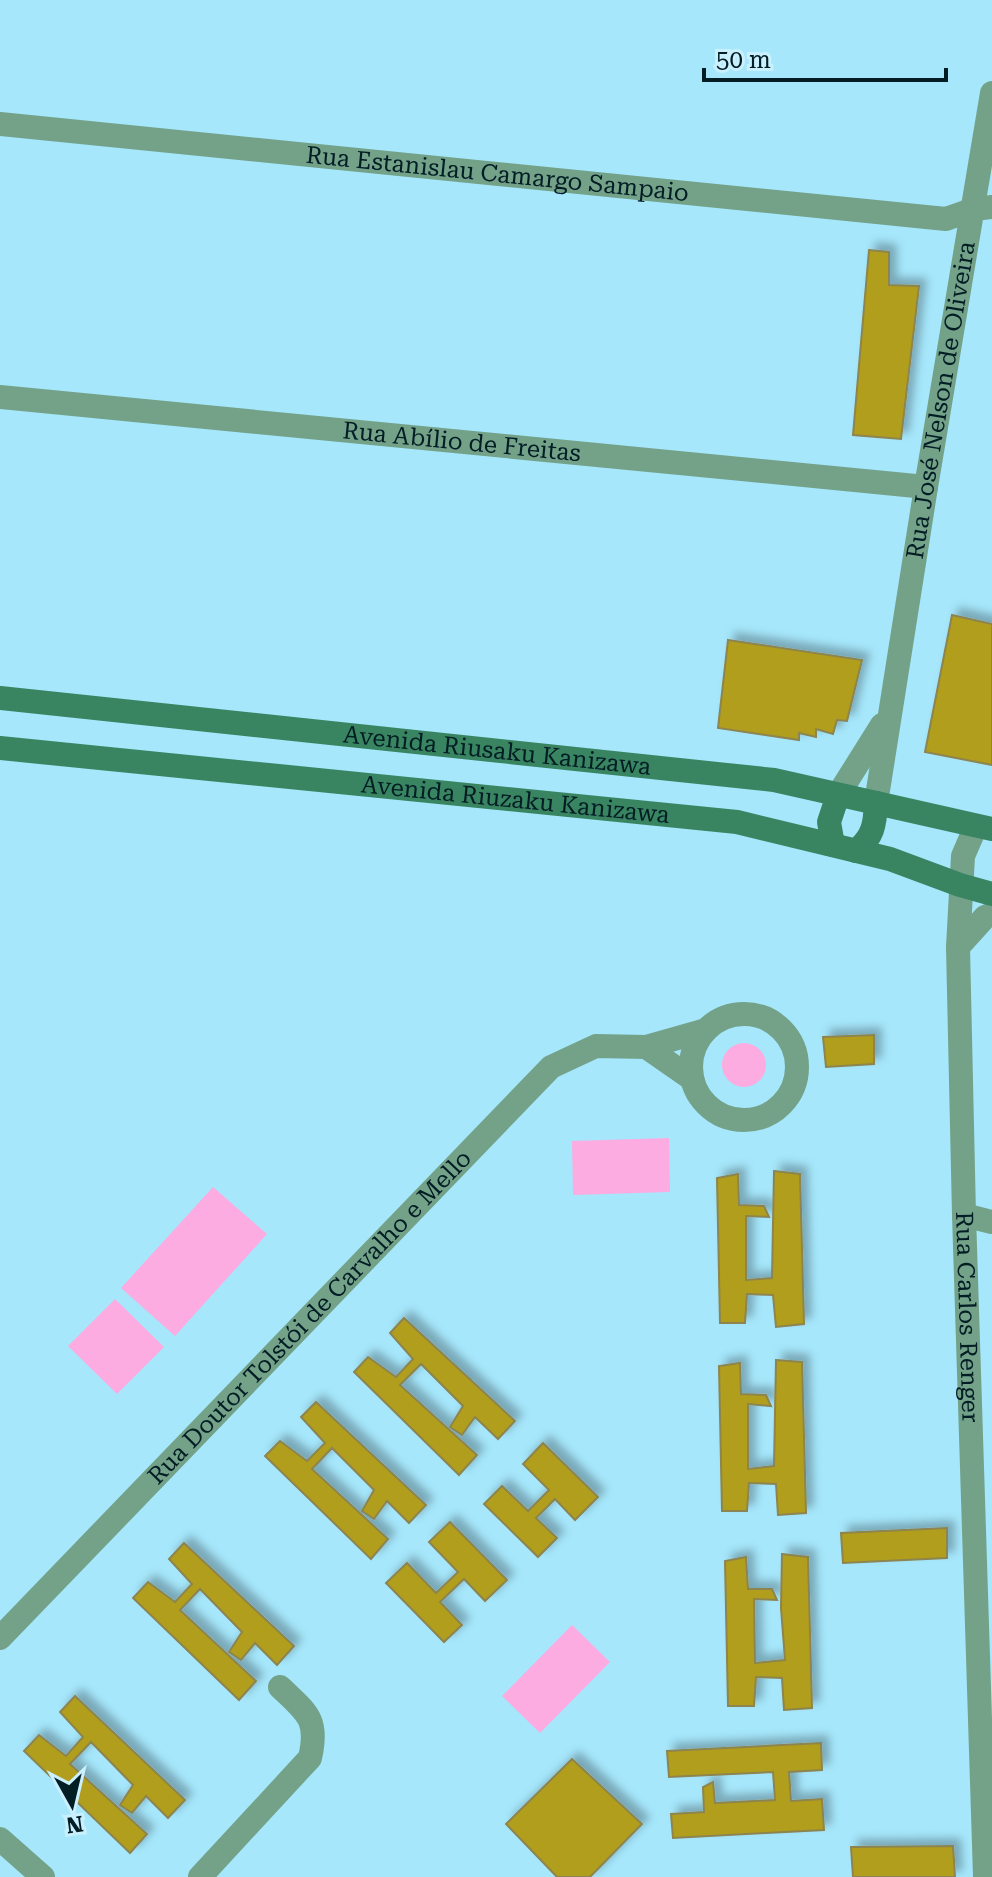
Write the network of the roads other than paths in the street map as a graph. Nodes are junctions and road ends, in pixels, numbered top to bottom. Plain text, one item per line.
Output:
1 (992, 93) edge
2 (0, 124) edge
3 (983, 208) edge
4 (0, 397) edge
5 (926, 487) junction
6 (0, 698) edge
7 (891, 709) junction
8 (0, 748) edge
9 (838, 795) junction
10 (876, 803) junction
11 (984, 828) edge
12 (845, 848) junction
13 (960, 885) junction
14 (992, 894) edge
15 (992, 914) edge
16 (958, 947) junction
17 (706, 1030) junction
18 (646, 1047) junction
19 (692, 1079) junction
20 (964, 1215) junction
21 (992, 1222) edge
22 (0, 1638) edge
23 (280, 1687) dead end
24 (0, 1839) edge
25 (43, 1877) edge
26 (200, 1877) edge
27 (985, 1877) edge

1 - 3 street, Rua José Nelson de Oliveira
2 - 3 street, Rua Estanislau Camargo Sampaio
3 - 5 street, Rua José Nelson de Oliveira
4 - 5 street, Rua Abílio de Freitas
5 - 7 street, Rua José Nelson de Oliveira
6 - 9 street, Avenida Riusaku Kanizawa
7 - 9 street, Rua José Nelson de Oliveira
7 - 10 street, Rua José Nelson de Oliveira
8 - 12 street, Avenida Riuzaku Kanizawa
9 - 10 street, Avenida Riusaku Kanizawa
9 - 12 street
10 - 11 street, Avenida Riusaku Kanizawa
10 - 12 street
11 - 13 street
12 - 13 street, Avenida Riuzaku Kanizawa
13 - 14 street
13 - 16 street, Rua Carlos Renger
15 - 16 street
16 - 20 street, Rua Carlos Renger
17 - 18 street, Rua Doutor Tolstói de Carvalho e Mello
17 - 19 street
17 - 19 street, Rua Doutor Tolstói de Carvalho e Mello
18 - 19 street, Rua Doutor Tolstói de Carvalho e Mello
18 - 22 street, Rua Doutor Tolstói de Carvalho e Mello
20 - 21 street
20 - 27 street, Rua Carlos Renger
23 - 26 street
24 - 25 street

